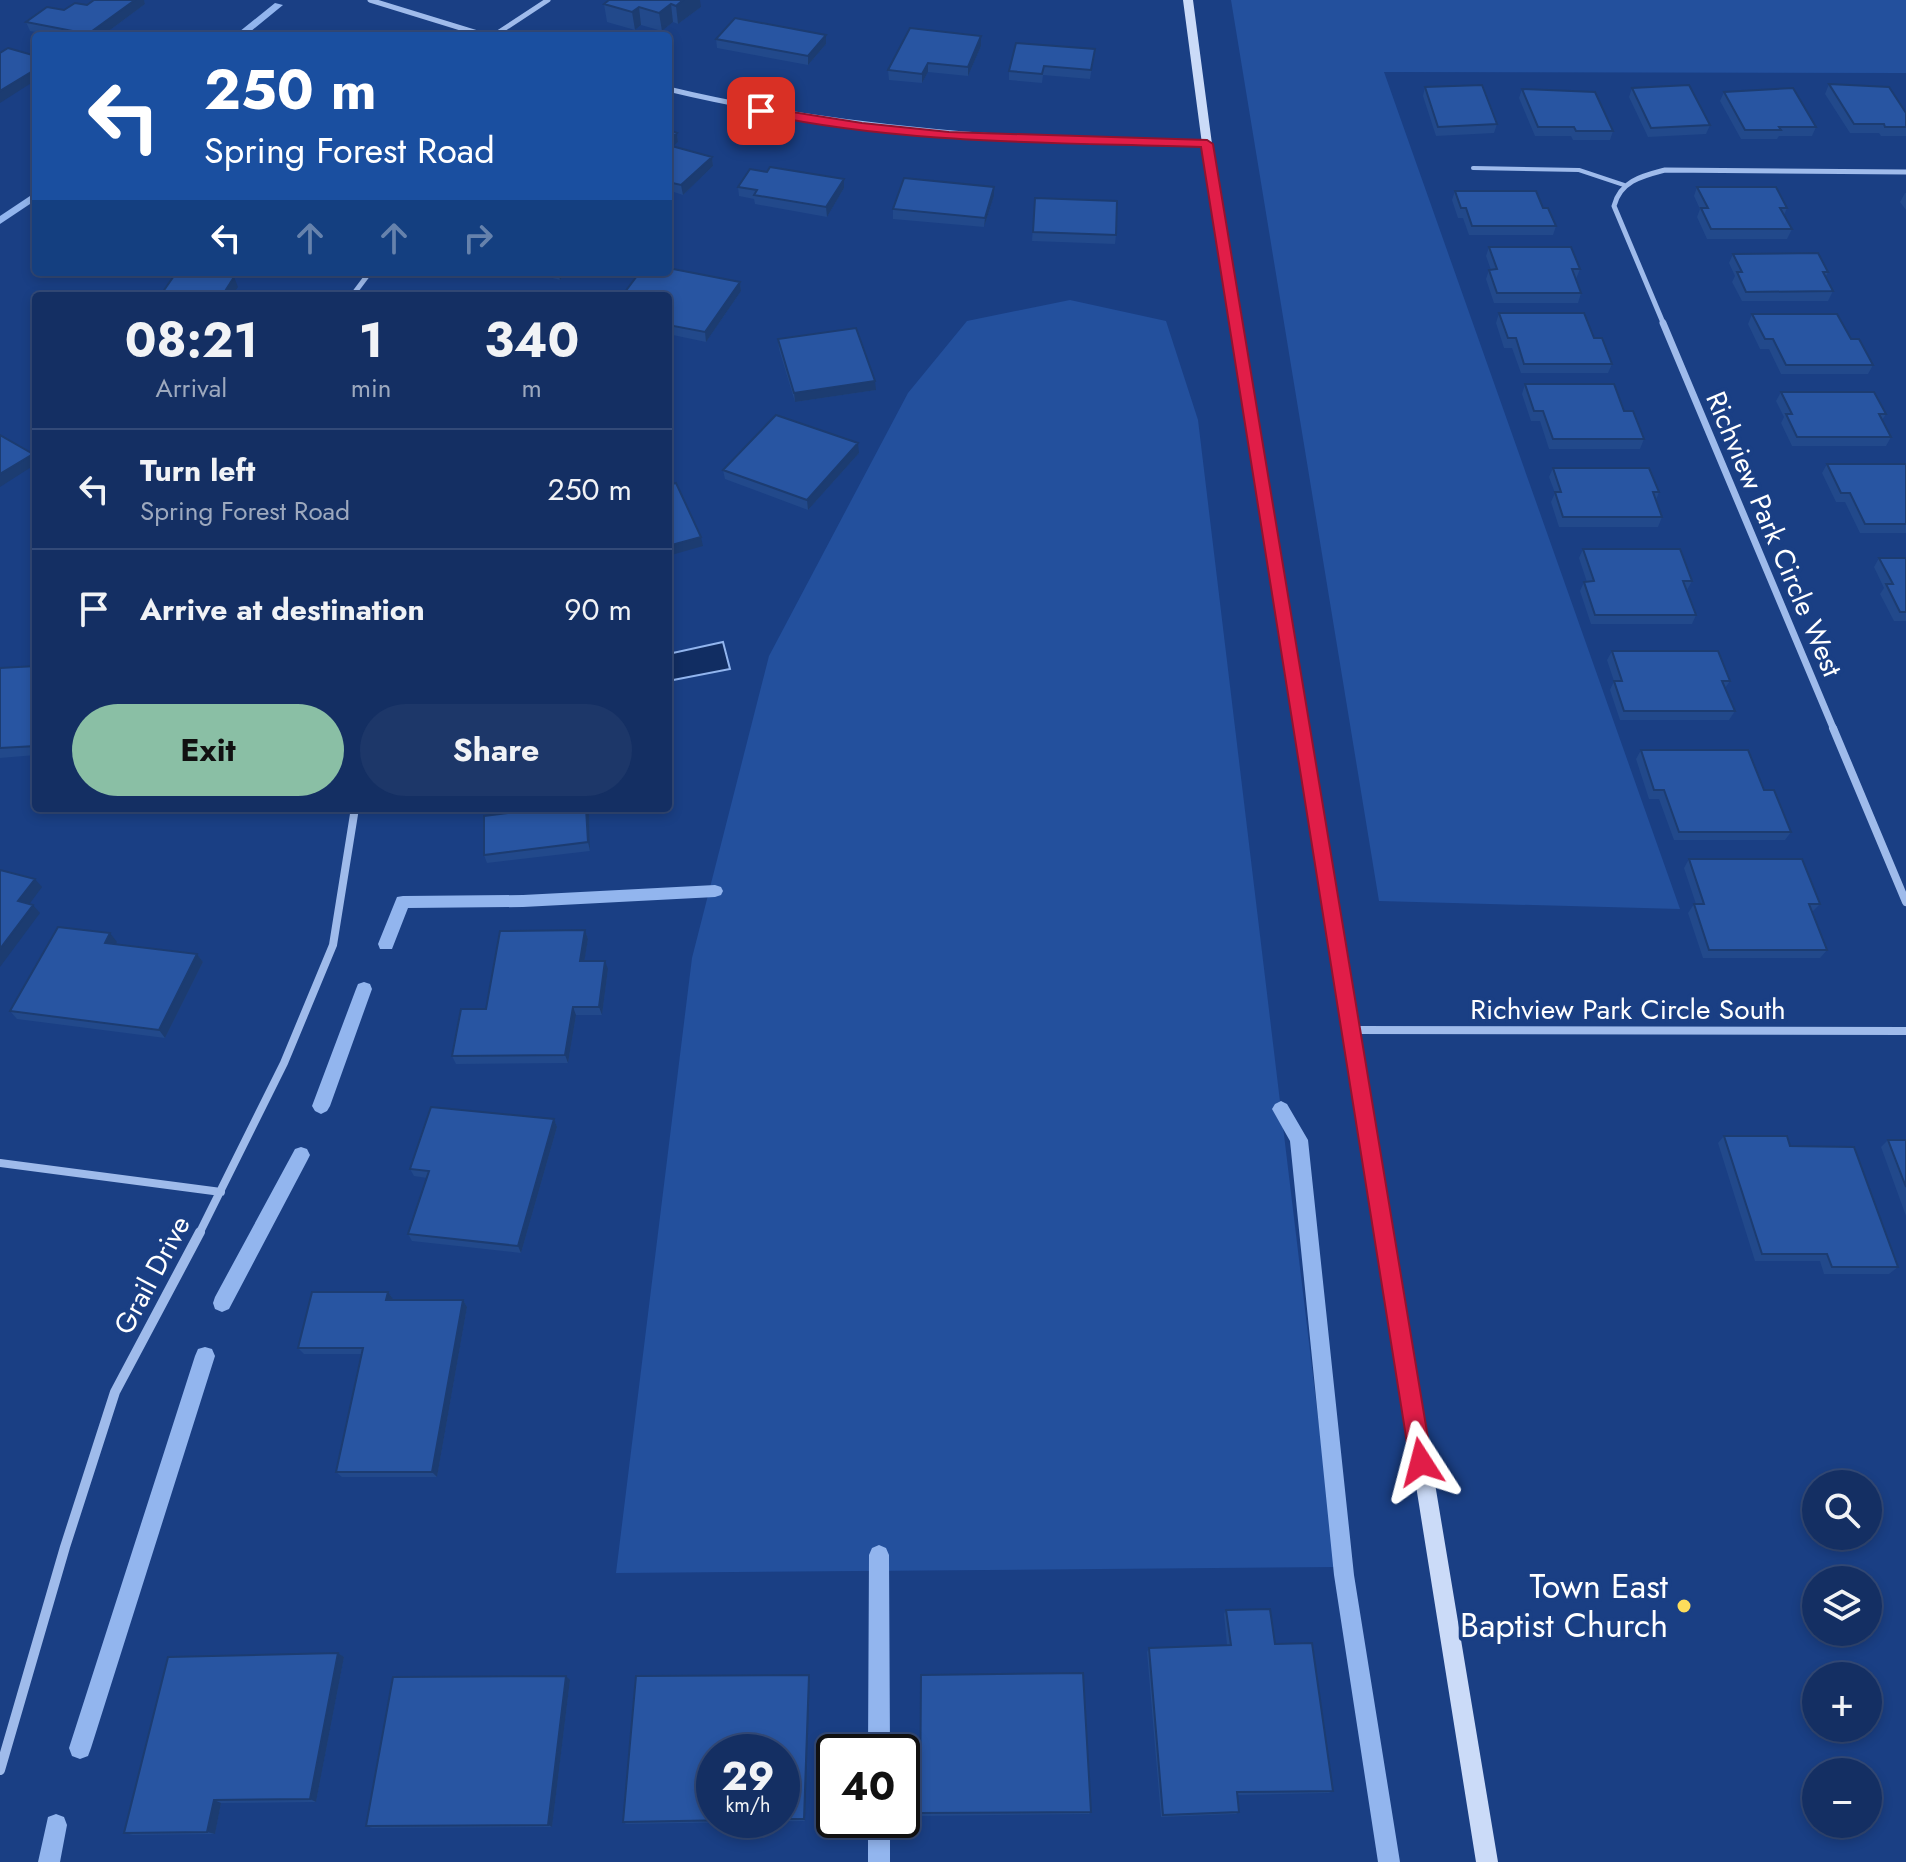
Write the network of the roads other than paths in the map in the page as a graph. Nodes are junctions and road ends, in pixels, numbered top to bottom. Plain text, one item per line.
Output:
1 (370, 0) edge
2 (548, 0) edge
3 (1188, 0) edge
4 (474, 32) edge
5 (499, 32) edge
6 (672, 90) edge
7 (1207, 144) junction
8 (1473, 168) dead end
9 (1906, 172) edge
10 (1624, 185) junction
11 (354, 812) edge
12 (1906, 902) edge
13 (1350, 1030) junction
14 (1906, 1031) edge
15 (0, 1163) edge
16 (221, 1192) junction
17 (0, 1770) edge
18 (1487, 1862) edge

1 - 4 street
2 - 5 street
3 - 7 street
6 - 7 street
7 - 13 street
8 - 10 lane
9 - 10 street
10 - 12 street, Richview Park Circle West
11 - 16 street, Grail Drive
13 - 14 street, Richview Park Circle South
13 - 18 street
15 - 16 street
16 - 17 street, Grail Drive

